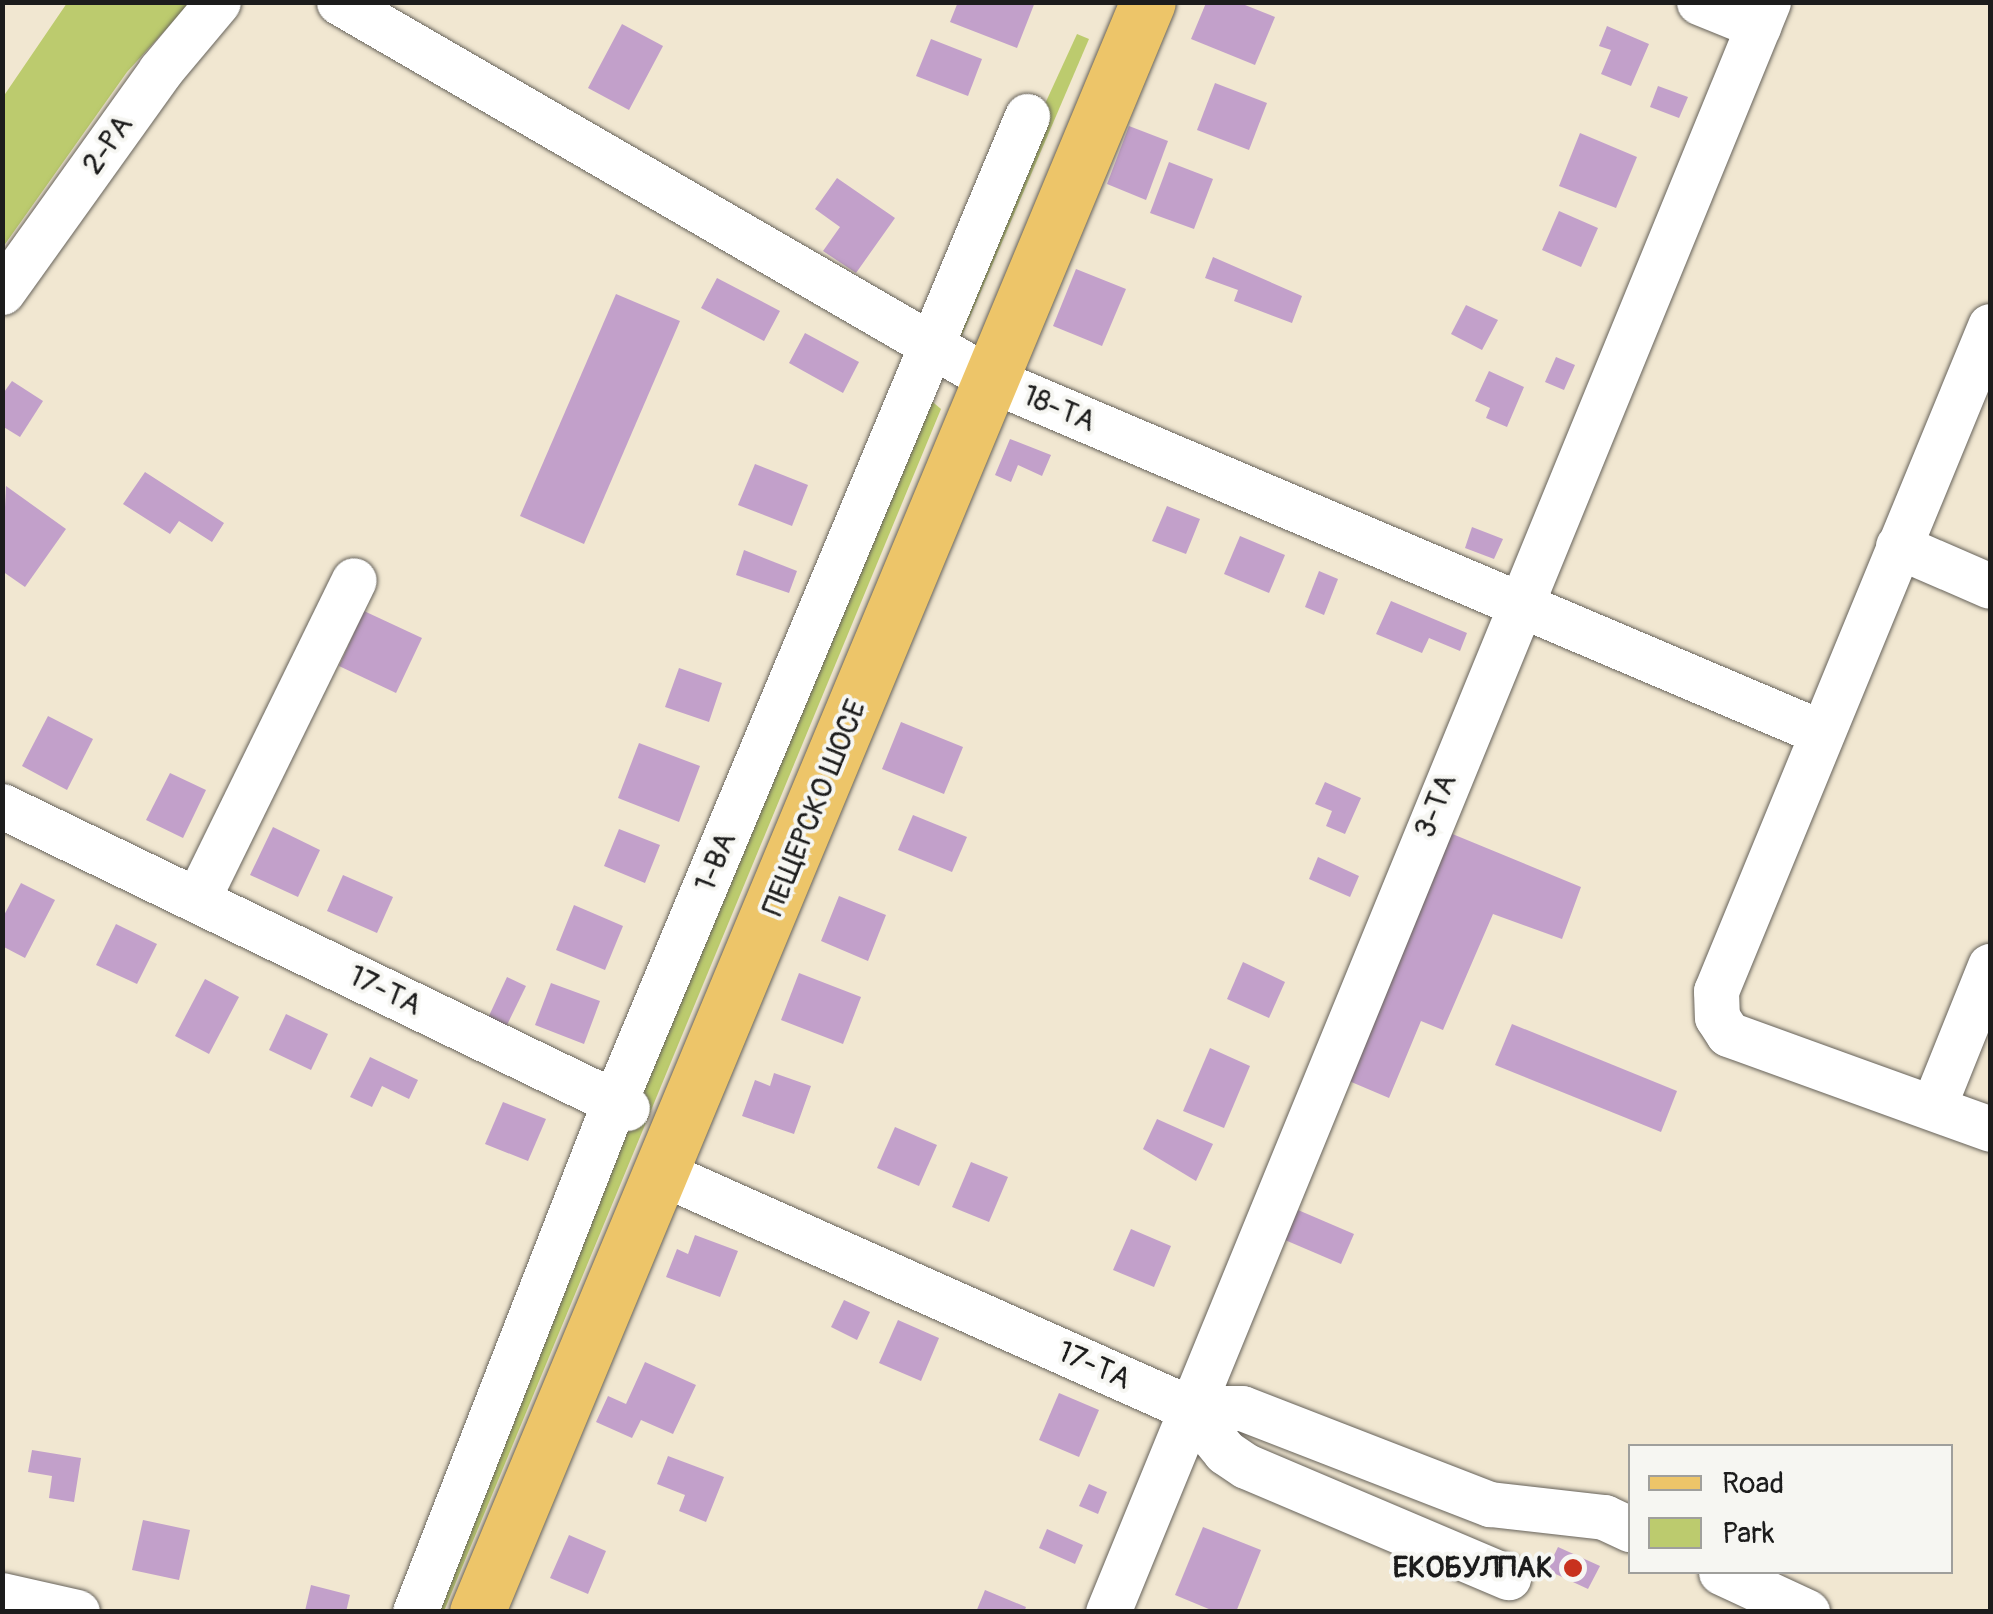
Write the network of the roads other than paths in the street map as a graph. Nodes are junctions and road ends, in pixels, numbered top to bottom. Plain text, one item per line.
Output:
1 (218, 2) edge
2 (339, 2) edge
3 (1148, 2) edge
4 (1700, 2) edge
5 (1763, 14) edge
6 (1027, 116) dead end
7 (2, 292) edge
8 (1989, 335) edge
9 (932, 348) junction
10 (992, 380) junction
11 (1898, 546) junction
12 (354, 580) dead end
13 (1990, 586) edge
14 (1518, 604) junction
15 (1820, 732) junction
16 (2, 806) edge
17 (197, 900) junction
18 (1990, 966) edge
19 (1934, 1105) junction
20 (620, 1106) junction
21 (1990, 1129) edge
22 (664, 1174) junction
23 (1189, 1408) junction
24 (1628, 1528) edge
25 (1725, 1574) edge
26 (1508, 1577) dead end
27 (2, 1595) edge
28 (77, 1612) edge
29 (415, 1612) edge
30 (477, 1612) edge
31 (1108, 1612) edge
32 (1807, 1612) edge

1 - 7 street, 2-РА
2 - 9 street, 18-ТА
3 - 10 main road, ПЕЩЕРСКО ШОСЕ
4 - 5 street
5 - 14 street, 3-ТА
6 - 9 street, 1-ВА
8 - 11 street
9 - 10 street, 18-ТА
9 - 20 street, 1-ВА
10 - 14 street, 18-ТА
10 - 22 main road, ПЕЩЕРСКО ШОСЕ
11 - 13 street
11 - 15 street
12 - 17 street
14 - 15 street, 18-ТА
14 - 23 street, 3-ТА
15 - 19 street
16 - 17 street, 17-ТА
17 - 20 street, 17-ТА
18 - 19 street
19 - 21 street
20 - 29 street, 1-ВА
22 - 23 street, 17-ТА
22 - 30 main road, ПЕЩЕРСКО ШОСЕ
23 - 24 street
23 - 26 street, 17-ТА
23 - 31 street, 3-ТА
25 - 32 street
27 - 28 street

